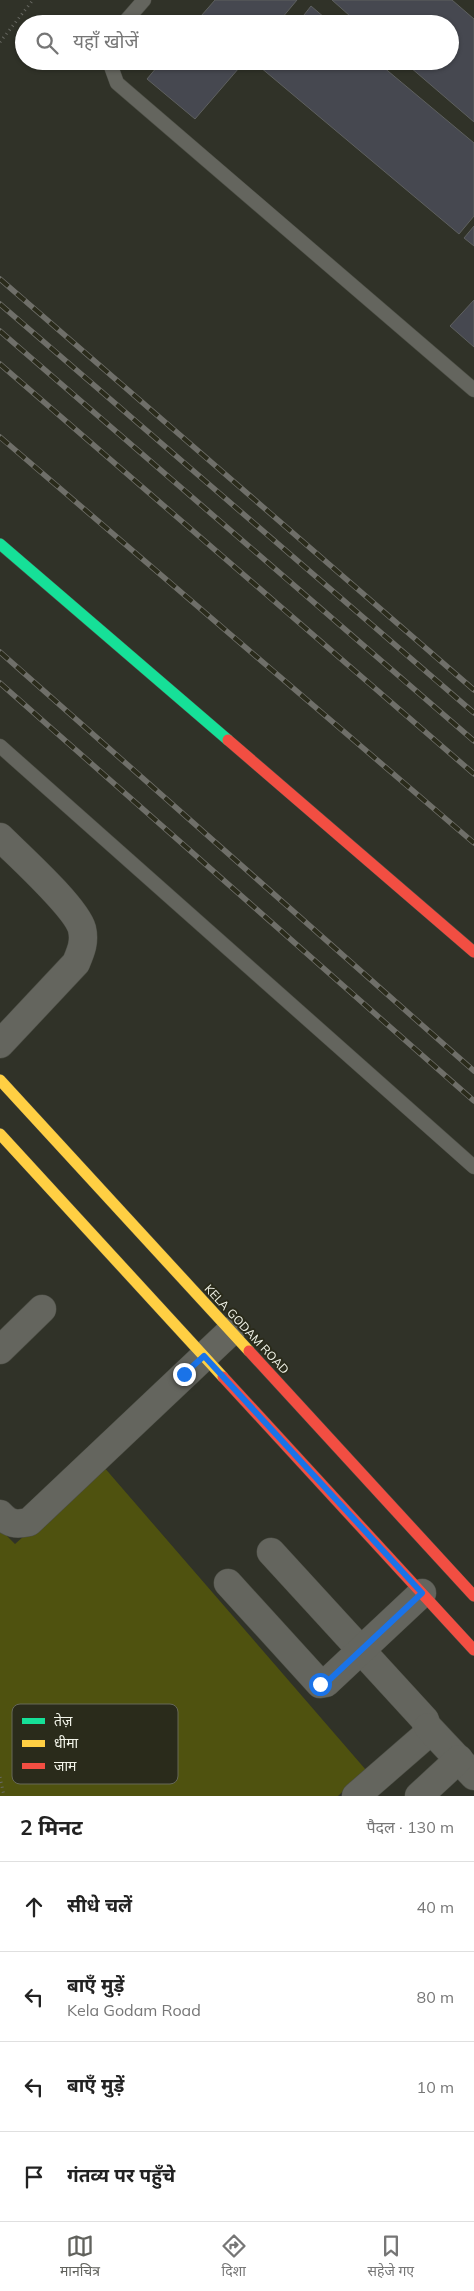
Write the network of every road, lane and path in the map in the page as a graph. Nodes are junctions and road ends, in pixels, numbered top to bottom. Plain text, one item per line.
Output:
1 (33, 0) edge
2 (144, 0) edge
3 (21, 15) edge
4 (131, 15) edge
5 (15, 23) edge
6 (0, 42) edge
7 (112, 70) edge
8 (474, 390) edge
9 (0, 544) edge
10 (0, 746) edge
11 (0, 837) edge
12 (474, 952) edge
13 (0, 1044) edge
14 (0, 1080) edge
15 (0, 1134) edge
16 (474, 1167) edge
17 (42, 1309) dead end
18 (231, 1331) junction
19 (0, 1350) edge
20 (204, 1356) junction
21 (0, 1514) edge
22 (271, 1552) dead end
23 (228, 1582) dead end
24 (422, 1593) junction
25 (474, 1596) edge
26 (474, 1650) edge
27 (360, 1651) junction
28 (428, 1726) junction
29 (466, 1767) edge
30 (0, 1777) edge
31 (4, 1796) edge
32 (356, 1796) edge
33 (419, 1796) edge

1 - 3 path
2 - 4 lane
5 - 6 path
7 - 8 lane
9 - 12 street
10 - 16 lane
11 - 13 street
14 - 18 street, KELA GODAM ROAD
15 - 20 street
17 - 19 street
18 - 20 street
18 - 25 street, KELA GODAM ROAD
20 - 21 street
20 - 24 street
22 - 27 street
23 - 27 street
24 - 26 street
24 - 27 street
27 - 28 street
28 - 29 street
28 - 32 street
29 - 33 street
30 - 31 path

